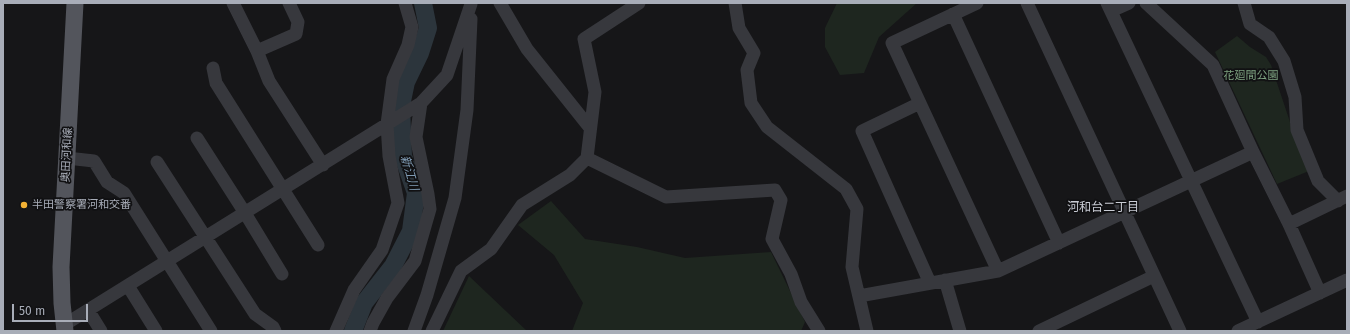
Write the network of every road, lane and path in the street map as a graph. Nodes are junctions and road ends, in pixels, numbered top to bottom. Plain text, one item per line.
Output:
1 (75, 3) edge
2 (233, 3) edge
3 (289, 3) edge
4 (406, 3) edge
5 (500, 3) edge
6 (639, 3) edge
7 (735, 3) edge
8 (977, 3) edge
9 (1027, 3) edge
10 (1129, 3) edge
11 (1146, 3) edge
12 (1244, 3) edge
13 (471, 4) edge
14 (1109, 7) edge
15 (953, 14) junction
16 (257, 51) junction
17 (213, 68) dead end
18 (920, 103) junction
19 (417, 106) junction
20 (387, 124) junction
21 (590, 128) junction
22 (197, 138) dead end
23 (1253, 152) junction
24 (66, 158) junction
25 (587, 158) junction
26 (157, 162) dead end
27 (323, 164) junction
28 (1191, 180) junction
29 (283, 189) junction
30 (1343, 198) edge
31 (245, 213) junction
32 (1124, 213) junction
33 (1289, 224) junction
34 (206, 237) junction
35 (1059, 243) junction
36 (318, 245) dead end
37 (167, 261) junction
38 (998, 271) junction
39 (282, 274) dead end
40 (1154, 276) junction
41 (945, 280) junction
42 (1347, 280) edge
43 (930, 283) junction
44 (128, 286) junction
45 (1320, 293) junction
46 (859, 296) junction
47 (88, 310) junction
48 (1258, 322) junction
49 (62, 329) edge
50 (101, 331) edge
51 (156, 331) edge
52 (211, 331) edge
53 (275, 331) edge
54 (336, 331) edge
55 (370, 331) edge
56 (414, 331) edge
57 (432, 331) edge
58 (819, 331) edge
59 (867, 331) edge
60 (960, 331) edge
61 (1039, 331) edge
62 (1180, 331) edge
63 (1238, 331) edge

1 - 24 main road, 奥田河和線
2 - 16 street
3 - 16 street
4 - 20 street
5 - 21 street
6 - 21 street
7 - 46 street
8 - 15 street
9 - 32 street
10 - 14 street
11 - 23 street
12 - 30 street
13 - 19 street
13 - 56 street
14 - 28 street
15 - 18 street
15 - 35 street
16 - 27 street
17 - 29 street
18 - 38 street
18 - 43 street
19 - 20 street
19 - 55 street
20 - 27 street
20 - 54 street
21 - 25 street
22 - 31 street
23 - 28 street
23 - 33 street
24 - 37 street
24 - 49 main road, 奥田河和線
25 - 57 street
25 - 58 street
26 - 34 street
27 - 29 street
28 - 32 street
28 - 48 street
29 - 31 street
29 - 36 street
30 - 33 street
31 - 34 street
31 - 39 street
32 - 35 street
32 - 40 street
33 - 45 street
34 - 37 street
34 - 53 street
35 - 38 street
37 - 44 street
37 - 52 street
38 - 41 street
40 - 61 street
40 - 62 street
41 - 43 street
41 - 60 street
42 - 45 street
43 - 46 street
44 - 47 street
44 - 51 street
45 - 48 street
46 - 59 street
47 - 49 street
47 - 50 street
48 - 63 street

